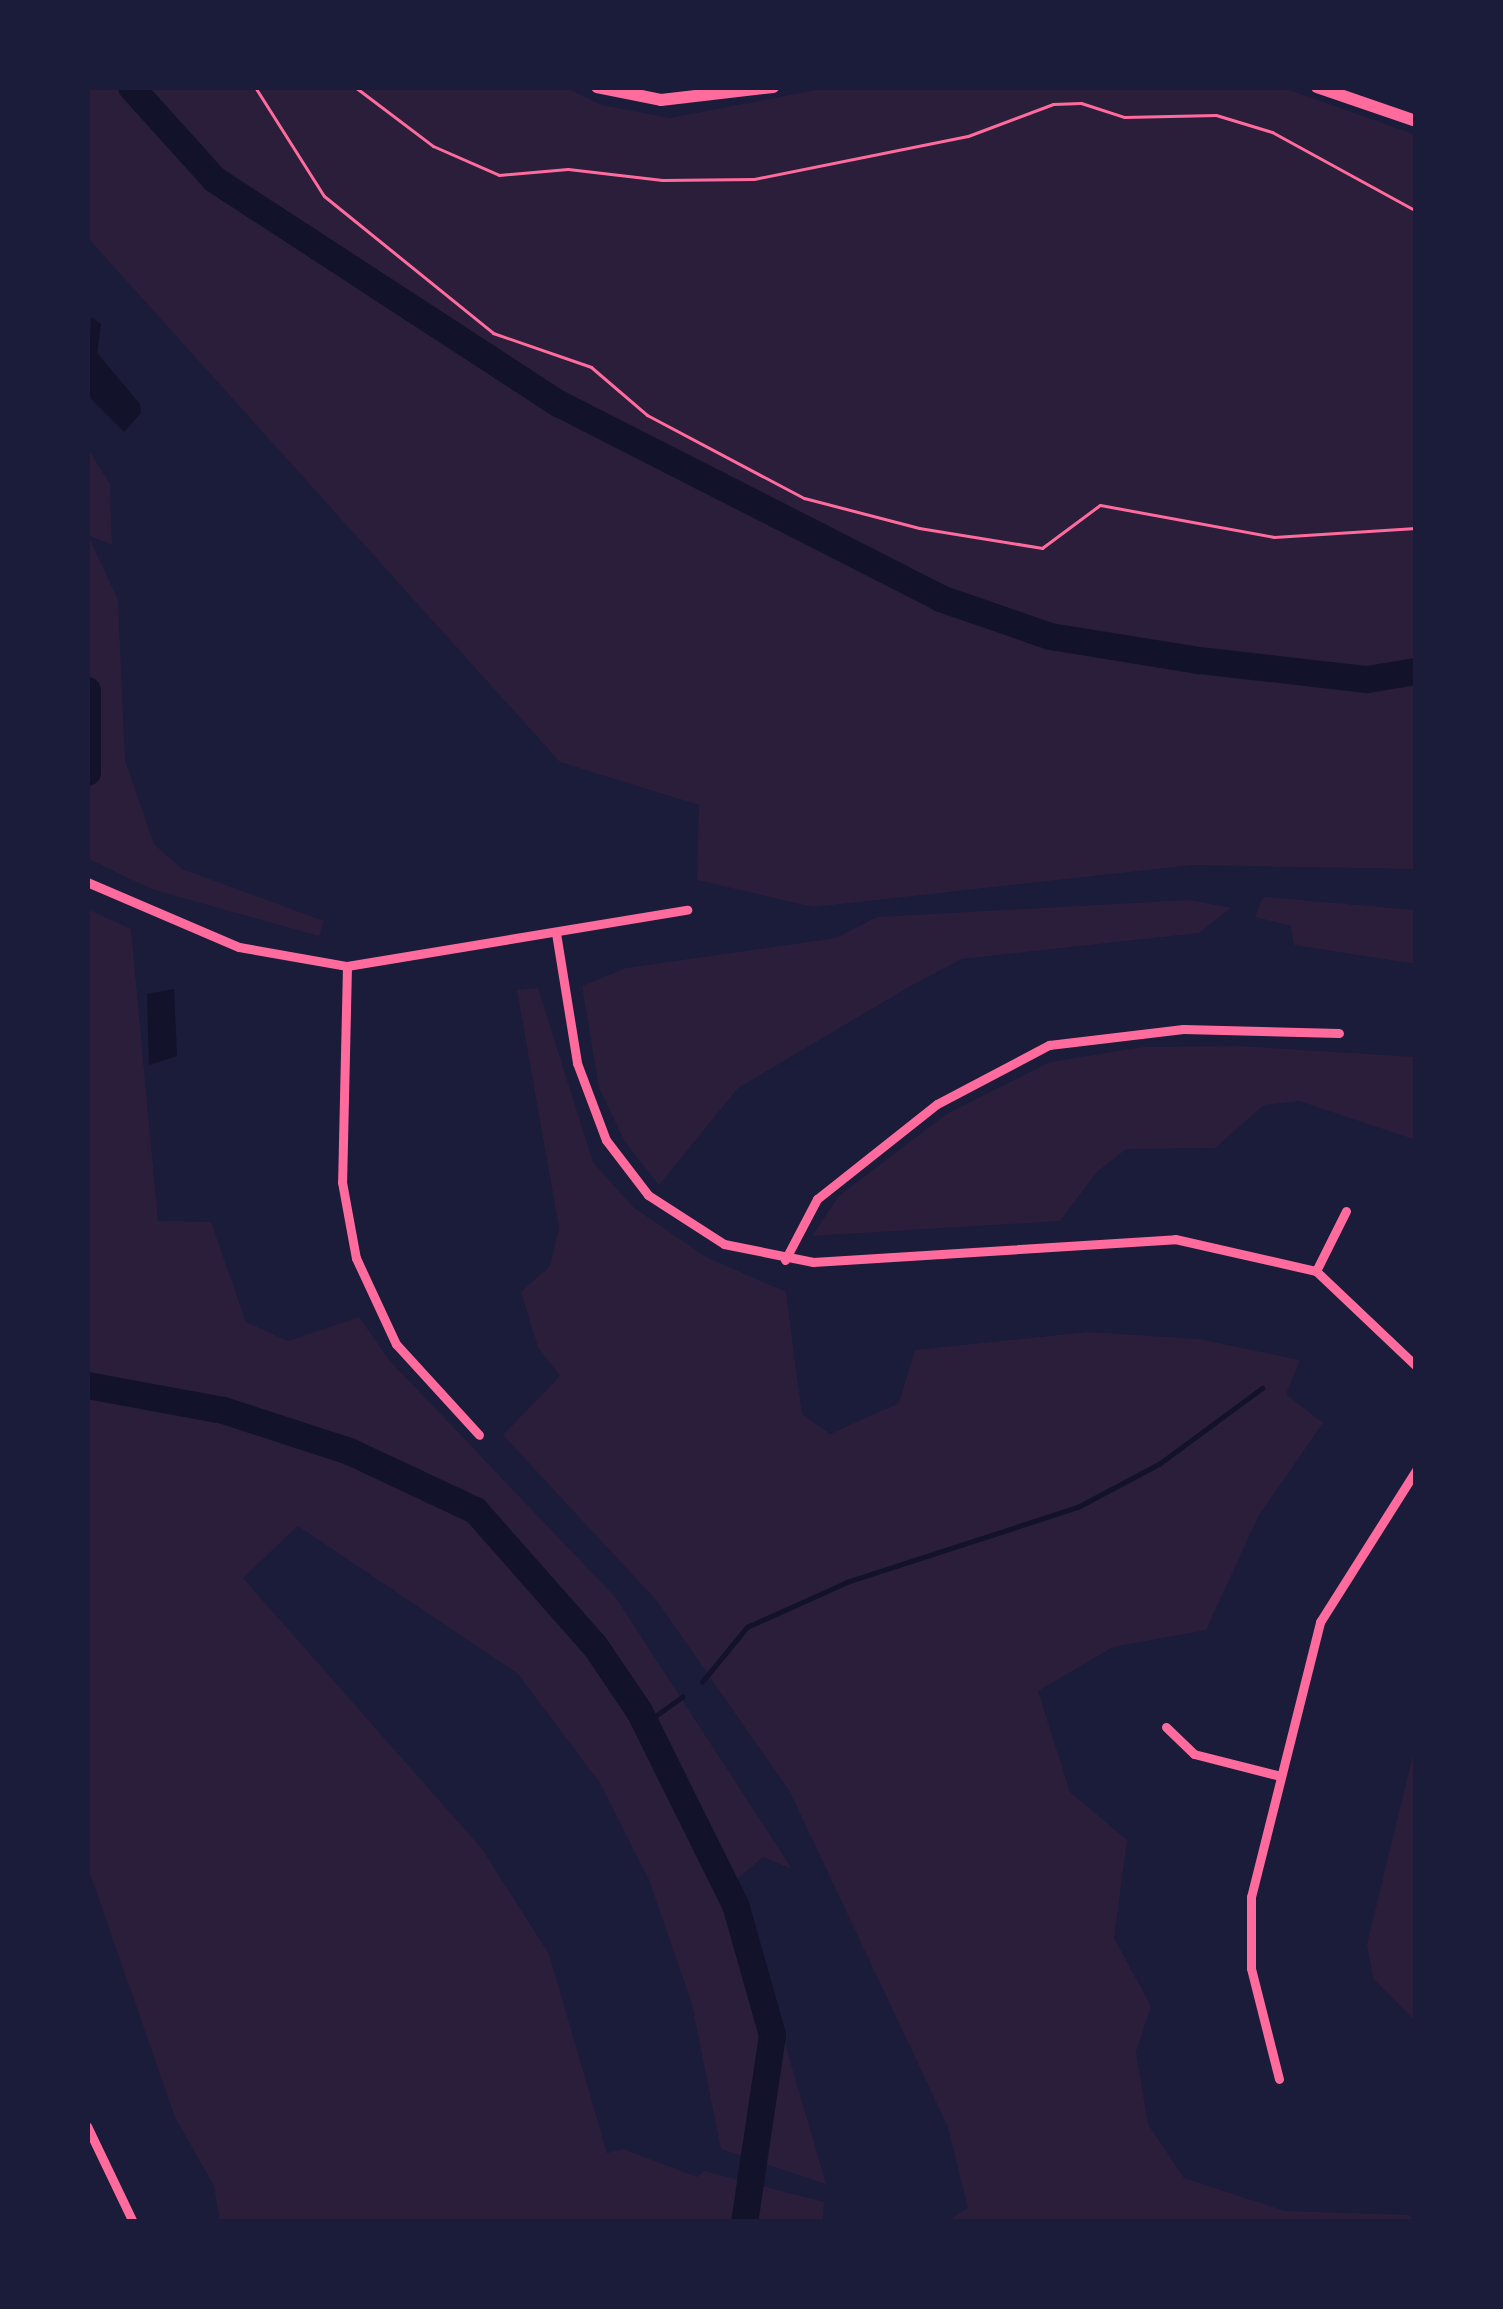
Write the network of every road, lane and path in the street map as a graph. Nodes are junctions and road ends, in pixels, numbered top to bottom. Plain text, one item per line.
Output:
1 (255, 87) edge
2 (355, 87) edge
3 (597, 87) edge
4 (773, 87) edge
5 (1317, 87) edge
6 (1416, 121) edge
7 (1416, 212) edge
8 (1416, 529) edge
9 (87, 882) edge
10 (687, 910) dead end
11 (556, 933) junction
12 (347, 966) junction
13 (1339, 1033) dead end
14 (1346, 1211) dead end
15 (785, 1260) junction
16 (1316, 1271) junction
17 (1416, 1366) edge
18 (479, 1435) dead end
19 (1416, 1470) edge
20 (1166, 1727) dead end
21 (1280, 1775) junction
22 (1279, 2078) dead end
23 (87, 2126) edge
24 (92, 2152) edge
25 (133, 2222) edge

1 - 8 path
2 - 7 path
3 - 4 main road
5 - 6 main road
9 - 12 street
10 - 11 street
11 - 12 street
11 - 15 street
12 - 18 street
13 - 15 street
14 - 16 street
15 - 16 street
16 - 17 street
19 - 21 street
20 - 21 street
21 - 22 street
23 - 24 street
24 - 25 street

